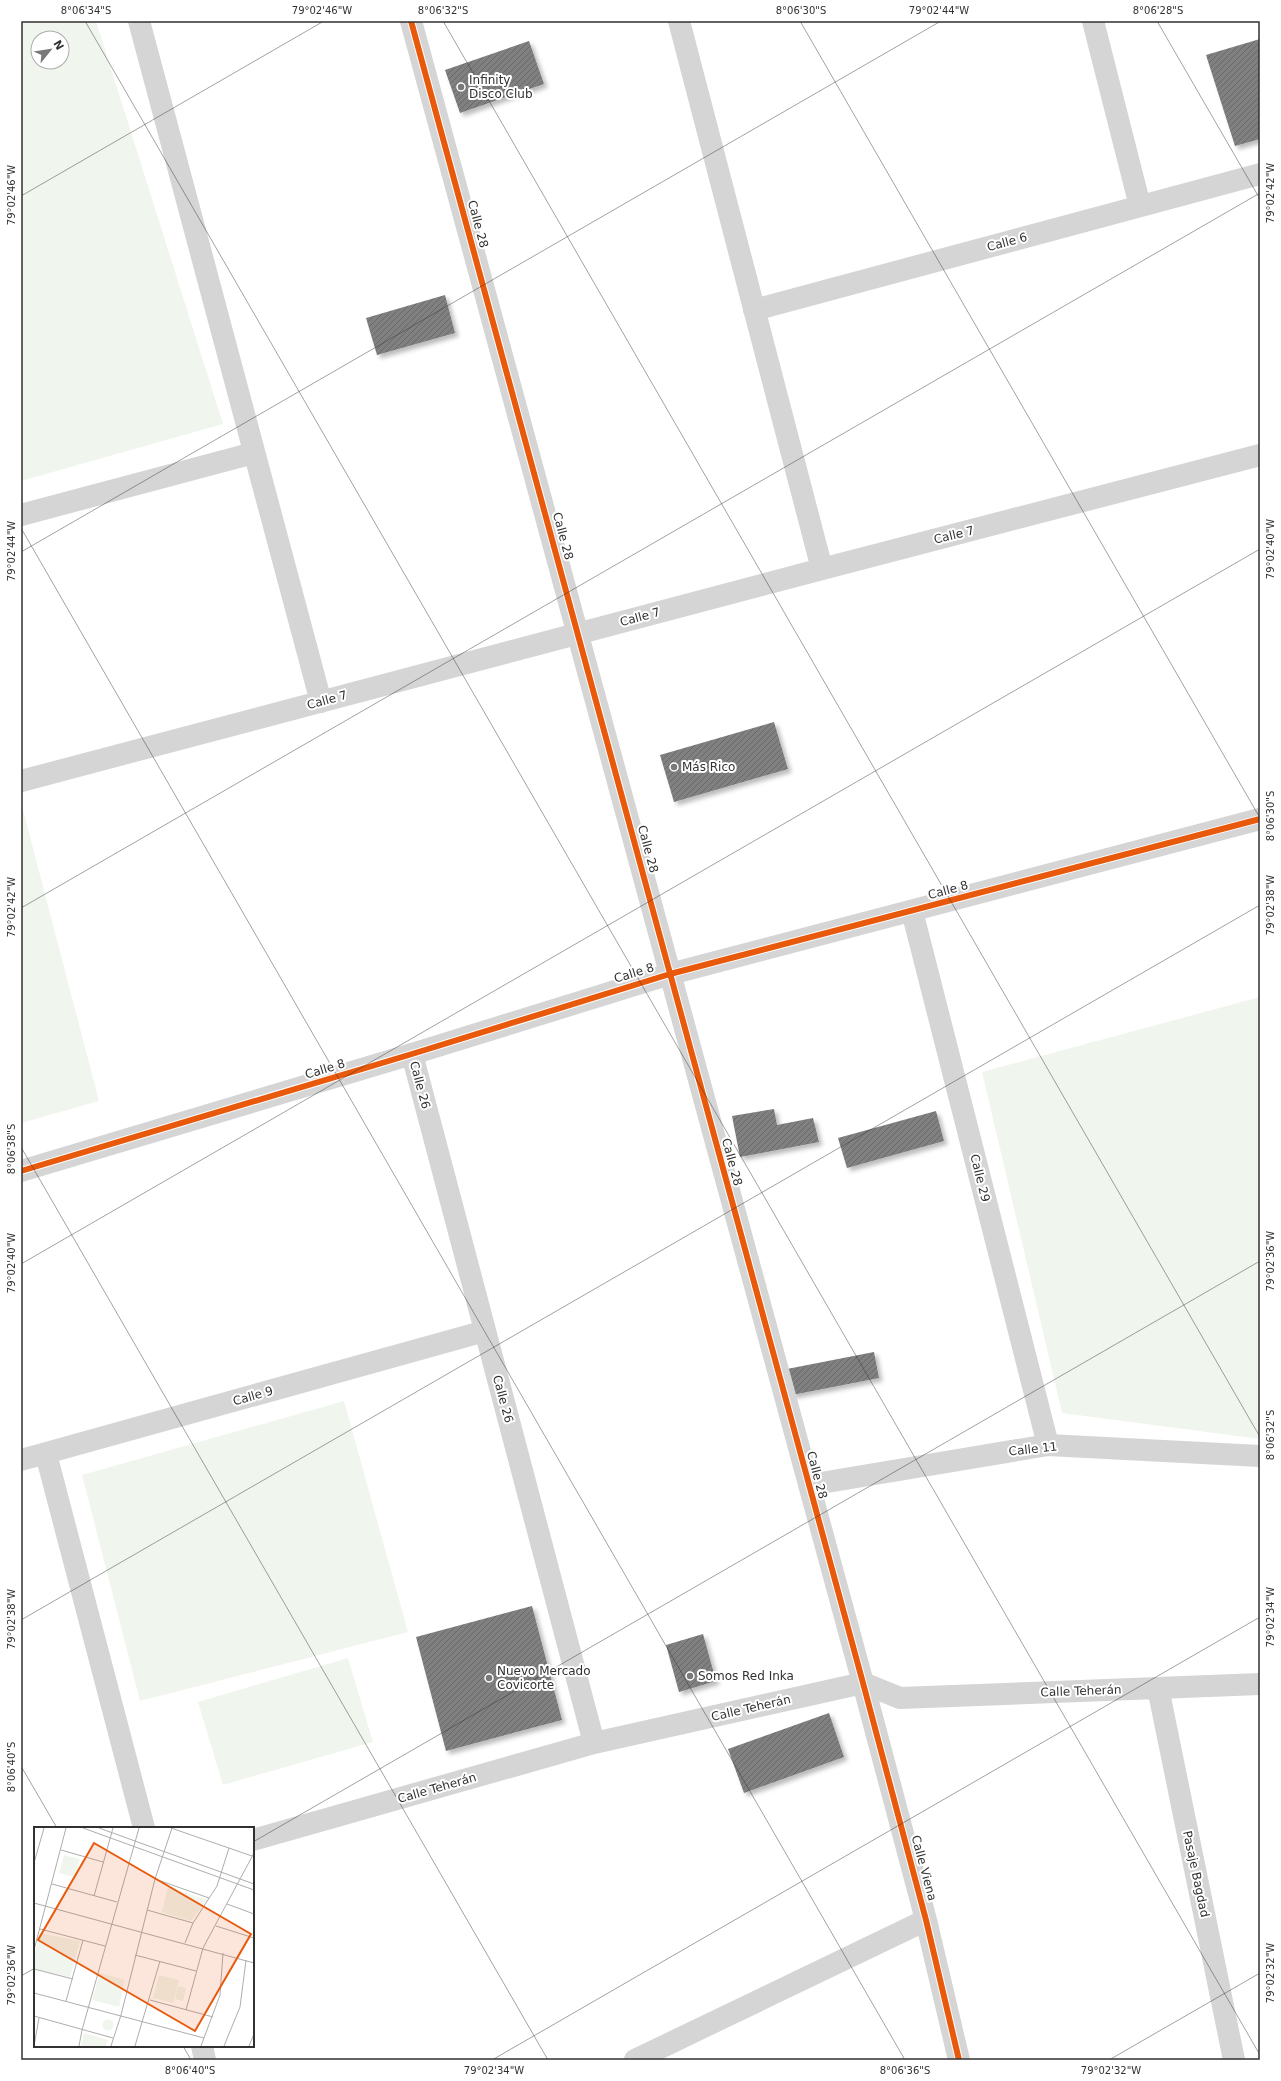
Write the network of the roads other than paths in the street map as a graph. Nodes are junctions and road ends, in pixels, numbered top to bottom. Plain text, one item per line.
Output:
1 (138, 21) edge
2 (411, 21) edge
3 (679, 21) edge
4 (1093, 21) edge
5 (1260, 174) edge
6 (1140, 206) junction
7 (754, 310) junction
8 (254, 454) junction
9 (1260, 456) edge
10 (21, 515) edge
11 (822, 569) junction
12 (578, 634) junction
13 (321, 702) junction
14 (21, 780) edge
15 (1260, 819) edge
16 (912, 911) junction
17 (670, 974) junction
18 (412, 1054) junction
19 (21, 1171) edge
20 (485, 1331) junction
21 (1048, 1445) junction
22 (46, 1454) junction
23 (1260, 1456) edge
24 (21, 1460) edge
25 (809, 1485) junction
26 (863, 1683) junction
27 (1260, 1684) edge
28 (1158, 1688) junction
29 (594, 1743) junction
30 (144, 1827) edge
31 (254, 1840) edge
32 (926, 1920) junction
33 (202, 2047) edge
34 (205, 2060) edge
35 (635, 2060) edge
36 (959, 2060) edge
37 (1234, 2060) edge

1 - 8 street
2 - 12 street, Calle 28
3 - 7 street
4 - 6 street
5 - 6 street, Calle 6
6 - 7 street, Calle 6
7 - 11 street
8 - 10 street
8 - 13 street
9 - 11 street, Calle 7
11 - 12 street, Calle 7
12 - 13 street, Calle 7
12 - 17 street, Calle 28
13 - 14 street, Calle 7
15 - 16 street, Calle 8
16 - 17 street, Calle 8
16 - 21 street, Calle 29
17 - 18 street, Calle 8
17 - 25 street, Calle 28
18 - 19 street, Calle 8
18 - 20 street, Calle 26
20 - 22 street, Calle 9
20 - 29 street, Calle 26
21 - 23 street, Calle 11
21 - 25 street, Calle 11
22 - 24 street, Calle 9
22 - 30 street
25 - 26 street, Calle 28
26 - 28 street, Calle Teherán
26 - 29 street, Calle Teherán
26 - 32 street, Calle Viena
27 - 28 street, Calle Teherán
28 - 37 street, Pasaje Bagdad
29 - 31 street, Calle Teherán
32 - 35 street
32 - 36 street, Calle Viena
33 - 34 street

